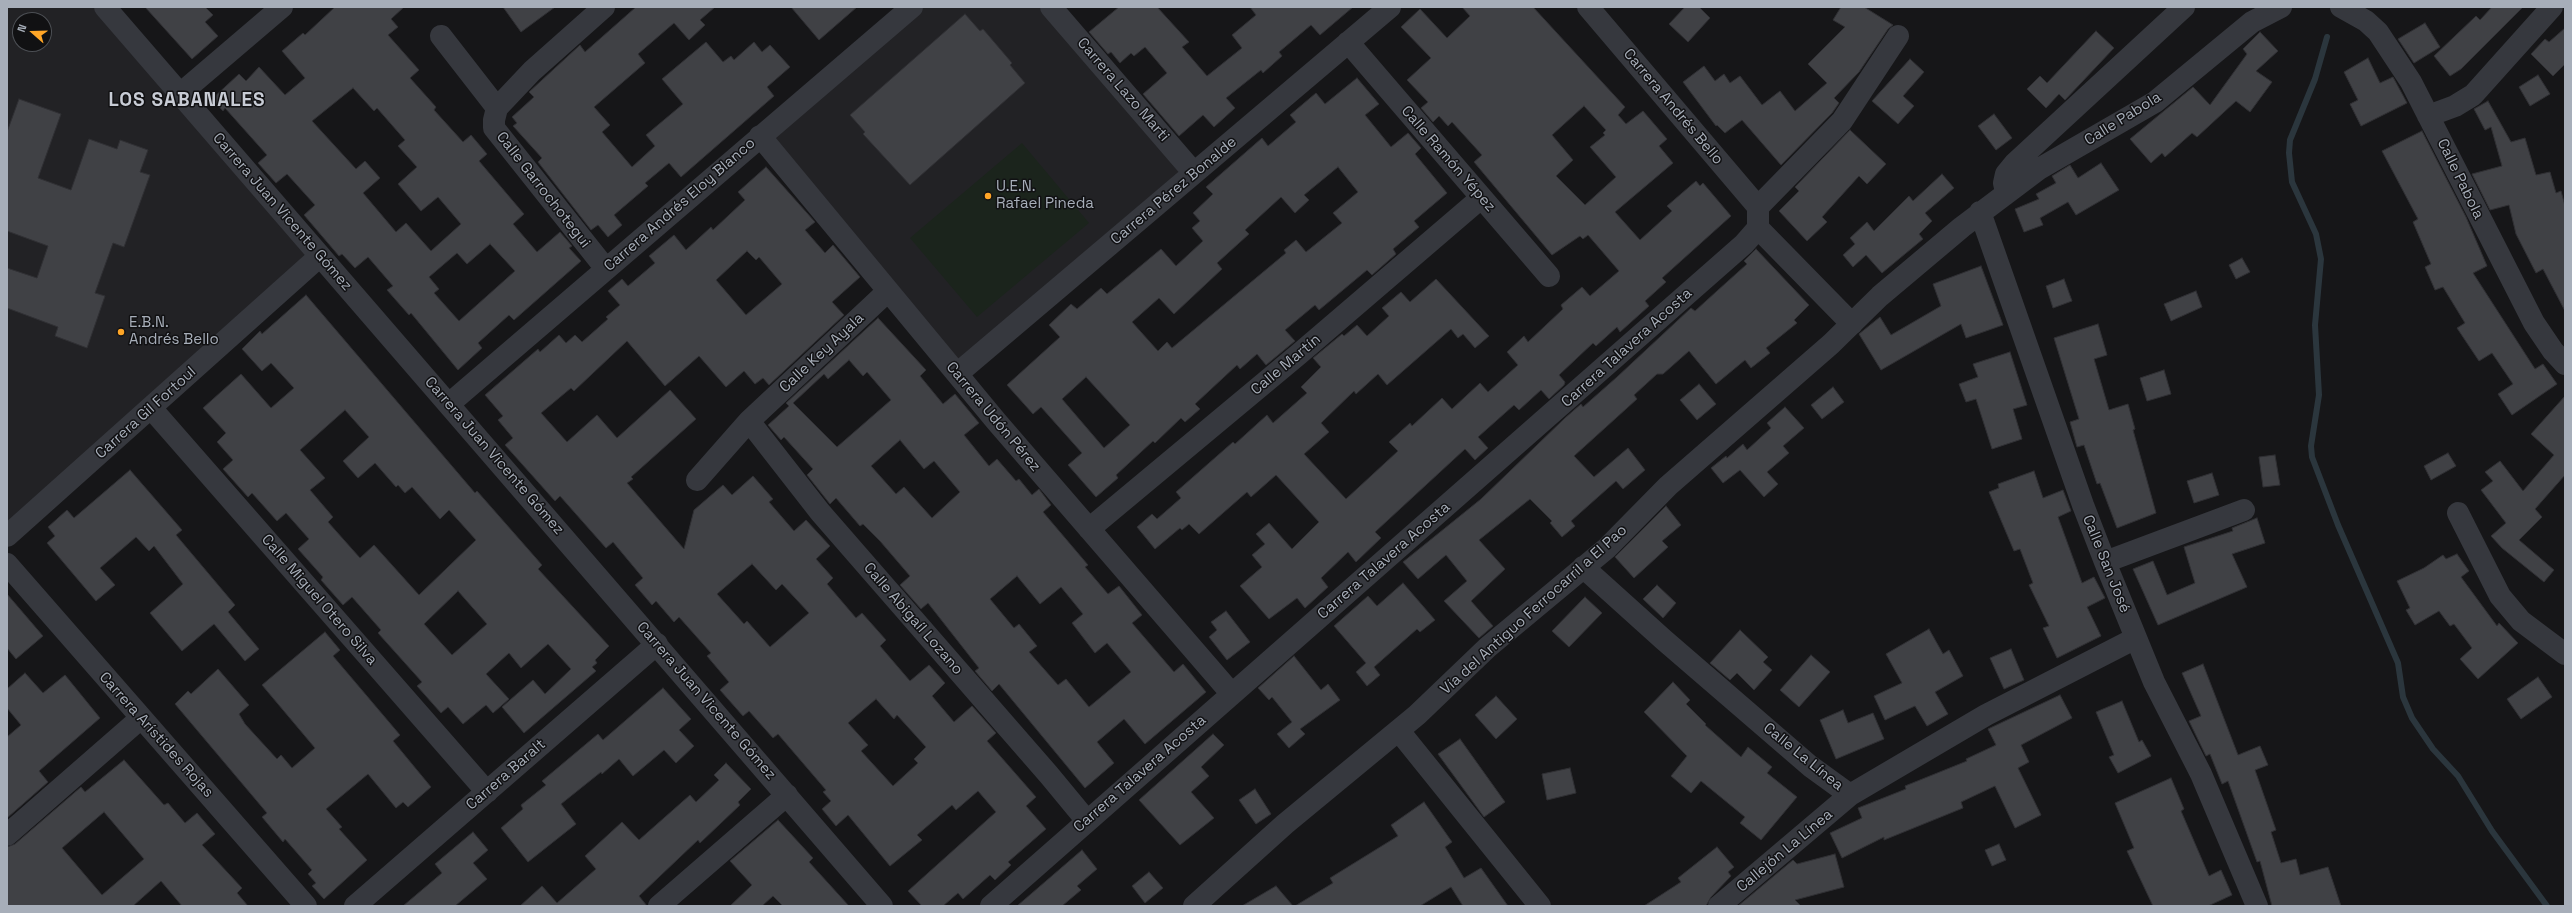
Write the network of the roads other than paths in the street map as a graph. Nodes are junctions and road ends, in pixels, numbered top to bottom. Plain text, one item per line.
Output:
1 (105, 7) edge
2 (282, 7) edge
3 (604, 7) edge
4 (912, 7) edge
5 (1390, 7) edge
6 (1588, 7) edge
7 (2184, 7) edge
8 (2281, 7) edge
9 (2341, 7) edge
10 (2552, 7) edge
11 (1062, 11) edge
12 (441, 36) dead end
13 (1898, 36) dead end
14 (1348, 42) junction
15 (180, 94) junction
16 (497, 108) junction
17 (2428, 116) junction
18 (760, 136) junction
19 (1194, 173) junction
20 (2006, 192) junction
21 (1481, 198) junction
22 (1980, 212) junction
23 (1758, 218) junction
24 (320, 256) junction
25 (606, 269) junction
26 (1549, 276) dead end
27 (888, 291) junction
28 (1852, 324) junction
29 (2565, 364) edge
30 (957, 374) junction
31 (449, 404) junction
32 (151, 408) junction
33 (752, 418) junction
34 (696, 480) dead end
35 (2244, 510) dead end
36 (2458, 513) dead end
37 (1089, 529) junction
38 (7, 536) edge
39 (2106, 562) junction
40 (7, 564) edge
41 (1583, 567) junction
42 (2136, 638) junction
43 (657, 644) junction
44 (2565, 654) edge
45 (1231, 693) junction
46 (141, 718) junction
47 (1399, 731) junction
48 (487, 792) junction
49 (787, 795) junction
50 (1850, 795) junction
51 (1086, 821) junction
52 (7, 835) edge
53 (306, 906) edge
54 (355, 906) edge
55 (659, 906) edge
56 (882, 906) edge
57 (991, 906) edge
58 (1194, 906) edge
59 (1540, 906) edge
60 (1719, 906) edge
61 (2257, 906) edge

1 - 15 street, Carrera Juan Vicente Gómez
2 - 15 street
3 - 16 street
4 - 18 street, Carrera Andrés Eloy Blanco
5 - 14 street, Carrera Pérez Bonalde
6 - 23 street, Carrera Andrés Bello
7 - 20 street
8 - 20 street, Calle Pabola
9 - 17 street, Calle Pabola
10 - 17 street
11 - 19 street, Carrera Lazo Marti
12 - 16 street
13 - 23 street, Carrera Talavera Acosta
14 - 19 street, Carrera Pérez Bonalde
14 - 21 street, Calle Ramón Yépez
15 - 24 street, Carrera Juan Vicente Gómez
16 - 25 street, Calle Garrochotegui
17 - 29 street, Calle Pabola
18 - 25 street, Carrera Andrés Eloy Blanco
18 - 27 street, Carrera Udón Pérez
19 - 30 street, Carrera Pérez Bonalde
20 - 22 street, Calle Pabola
21 - 26 street, Calle Ramón Yépez
21 - 37 street, Calle Martín
22 - 28 street, Vía del Antiguo Ferrocarril a El Pao
22 - 39 street, Calle San José
23 - 28 street, Carrera Andrés Bello
23 - 45 street, Carrera Talavera Acosta
24 - 31 street, Carrera Juan Vicente Gómez
24 - 32 street, Carrera Gil Fortoul
25 - 31 street, Carrera Andrés Eloy Blanco
27 - 30 street, Carrera Udón Pérez
27 - 33 street, Calle Key Ayala
28 - 41 street, Vía del Antiguo Ferrocarril a El Pao
30 - 37 street, Carrera Udón Pérez
31 - 43 street, Carrera Juan Vicente Gómez
32 - 38 street, Carrera Gil Fortoul
32 - 48 street, Calle Miguel Otero Silva
33 - 34 street, Calle Key Ayala
33 - 51 street, Calle Abigaíl Lozano
35 - 39 street
36 - 44 street
37 - 45 street, Carrera Udón Pérez
39 - 42 street, Calle San José
40 - 46 street, Carrera Arístides Rojas
41 - 47 street, Vía del Antiguo Ferrocarril a El Pao
41 - 50 street, Calle La Línea
42 - 50 street, Calle La Línea
42 - 61 street, Calle San José
43 - 48 street, Carrera Baralt
43 - 49 street, Carrera Juan Vicente Gómez
45 - 51 street, Carrera Talavera Acosta
46 - 52 street
46 - 53 street, Carrera Arístides Rojas
47 - 58 street, Vía del Antiguo Ferrocarril a El Pao
47 - 59 street
48 - 54 street, Carrera Baralt
49 - 55 street
49 - 56 street, Carrera Juan Vicente Gómez
50 - 60 street, Callejón La Línea
51 - 57 street, Carrera Talavera Acosta

